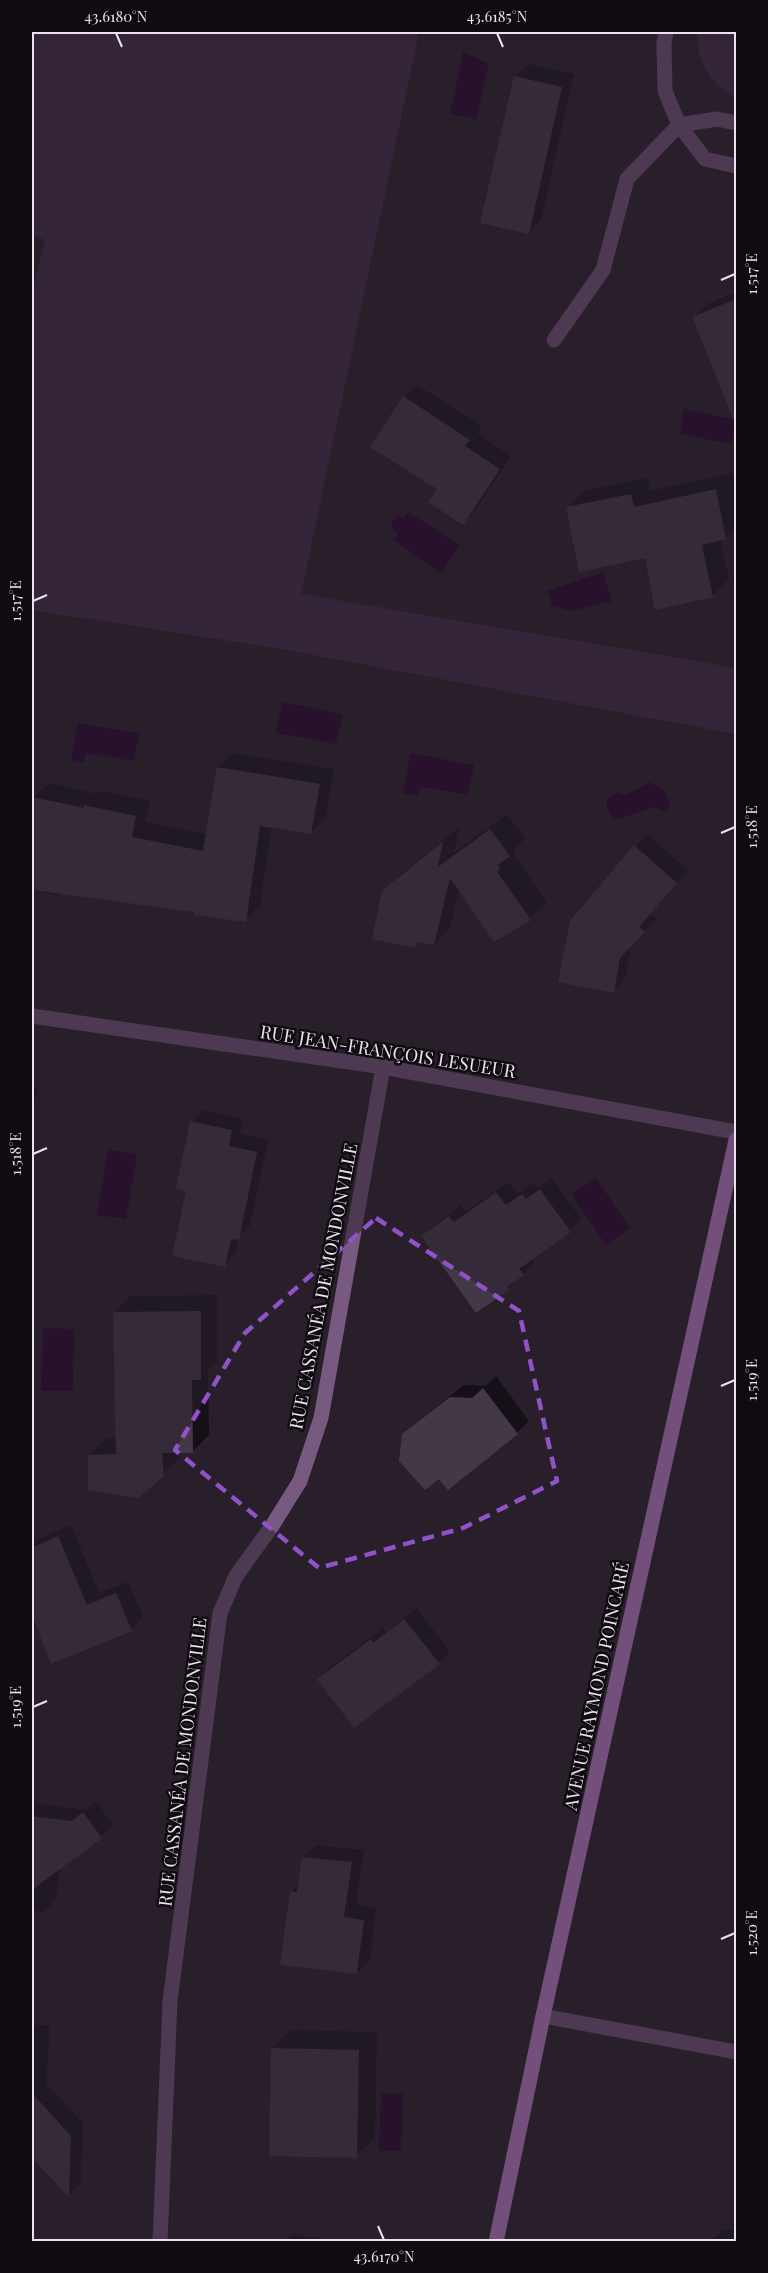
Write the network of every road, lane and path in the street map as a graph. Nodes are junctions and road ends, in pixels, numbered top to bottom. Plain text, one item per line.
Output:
1 (666, 32) edge
2 (736, 123) edge
3 (679, 125) junction
4 (736, 166) edge
5 (554, 340) dead end
6 (32, 1016) edge
7 (383, 1067) junction
8 (736, 1132) edge
9 (736, 1140) edge
10 (543, 2016) junction
11 (736, 2052) edge
12 (160, 2241) edge
13 (496, 2241) edge

1 - 3 street
2 - 3 street
3 - 4 street
3 - 5 street
6 - 7 street, RUE JEAN-FRANÇOIS LESUEUR
7 - 8 street, RUE JEAN-FRANÇOIS LESUEUR
7 - 12 street, RUE CASSANÉA DE MONDONVILLE
9 - 10 main road, AVENUE RAYMOND POINCARÉ
10 - 11 street
10 - 13 main road, AVENUE RAYMOND POINCARÉ

